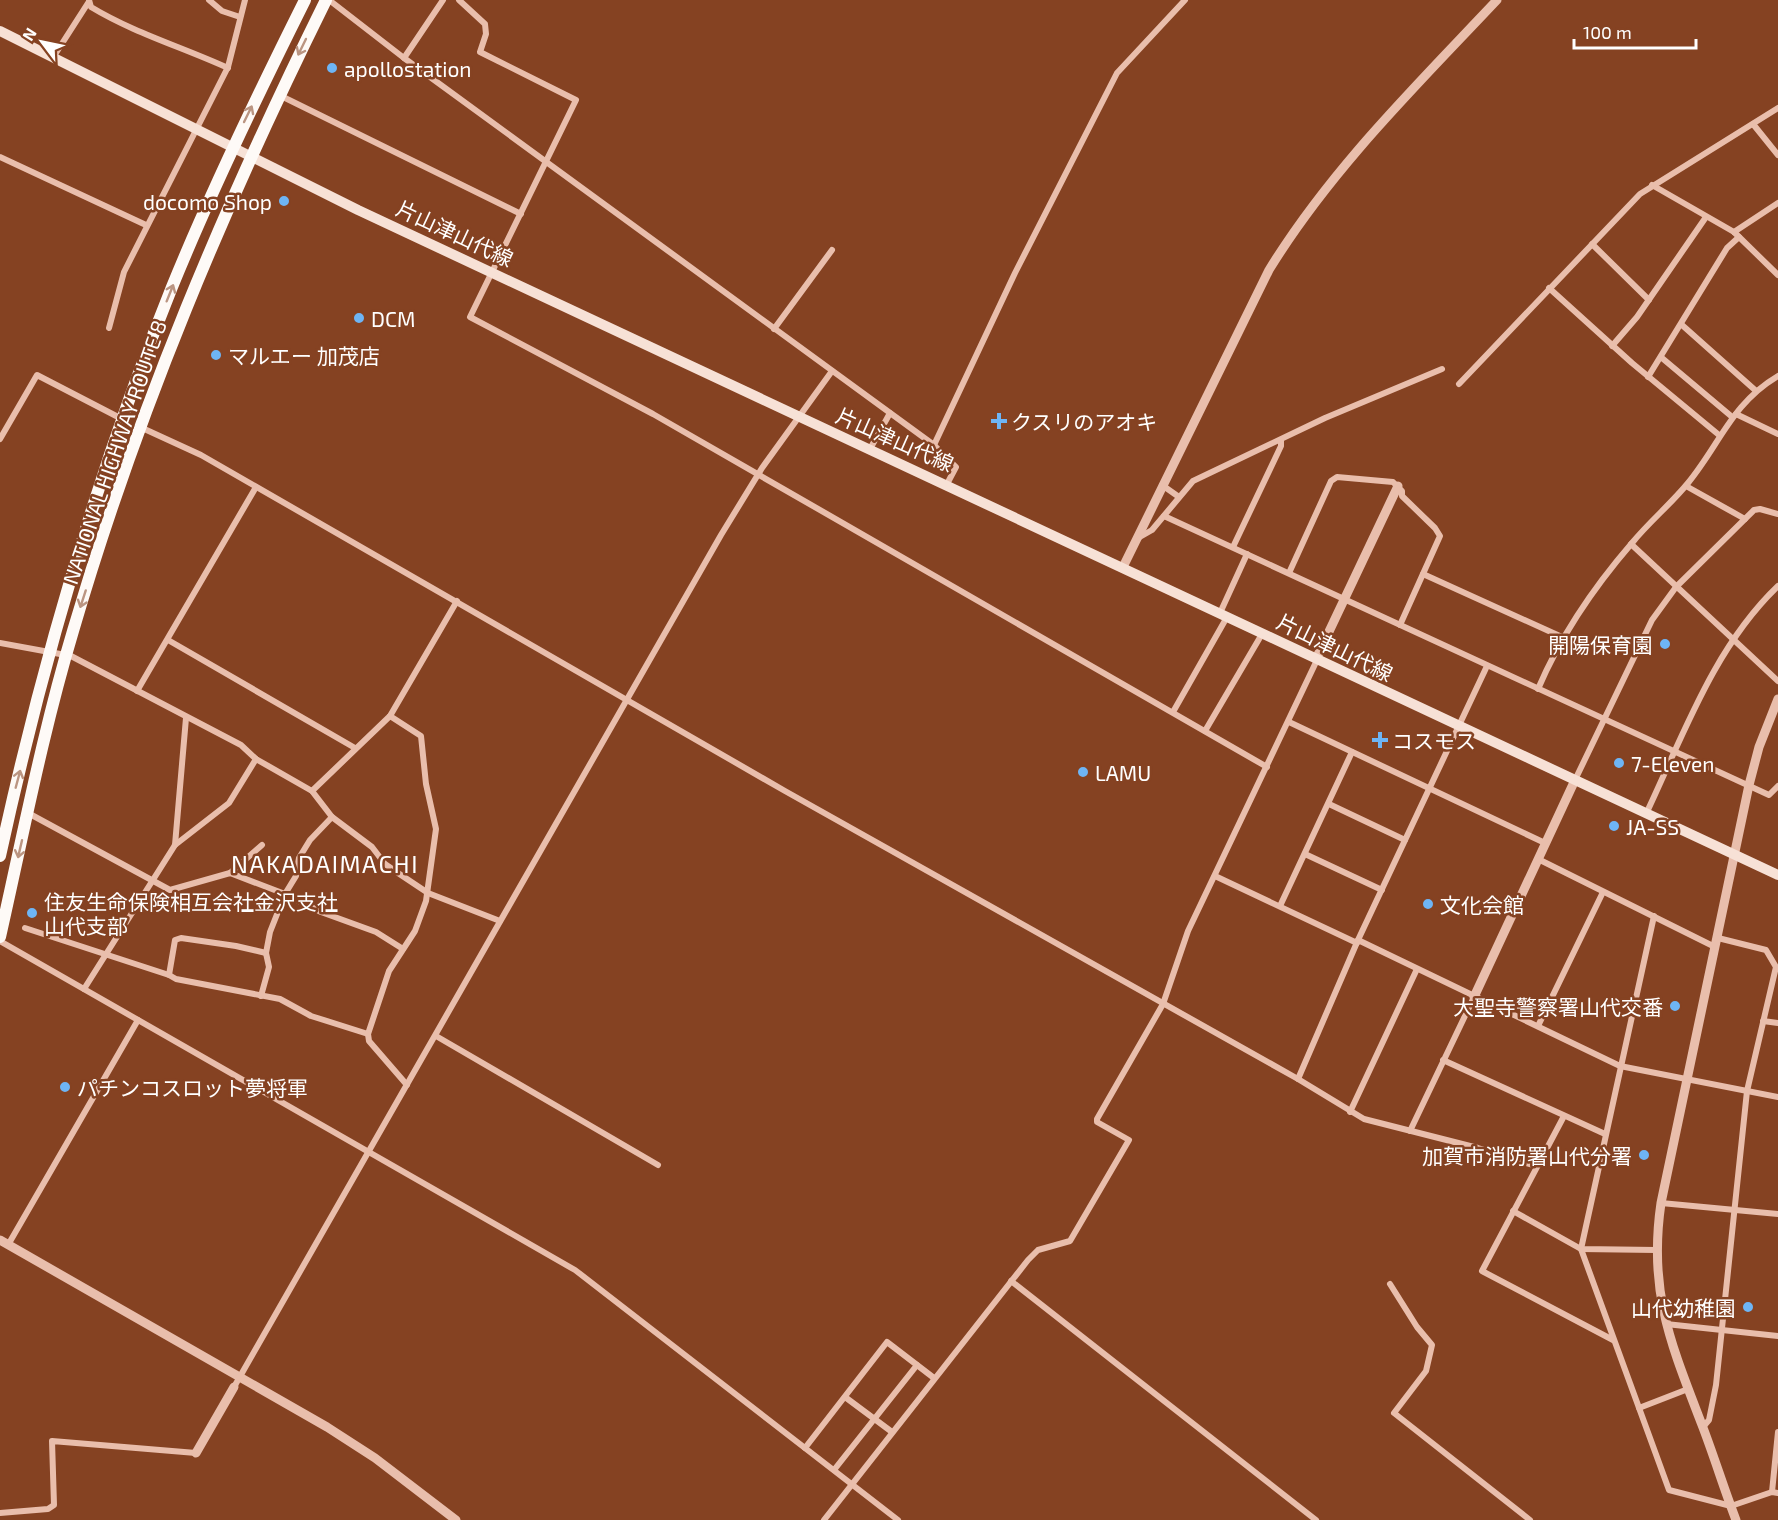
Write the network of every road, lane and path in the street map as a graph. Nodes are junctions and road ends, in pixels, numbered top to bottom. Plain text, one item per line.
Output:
1 (209, 0) edge
2 (245, 0) edge
3 (305, 0) edge
4 (327, 0) edge
5 (443, 0) edge
6 (459, 0) edge
7 (1185, 0) edge
8 (1497, 0) edge
9 (88, 2) edge
10 (240, 17) junction
11 (0, 31) edge
12 (54, 56) junction
13 (405, 58) junction
14 (228, 68) junction
15 (279, 94) junction
16 (1778, 108) edge
17 (1753, 124) junction
18 (197, 131) junction
19 (232, 147) junction
20 (1778, 155) edge
21 (249, 156) junction
22 (0, 157) edge
23 (547, 162) junction
24 (1652, 185) junction
25 (1778, 203) edge
26 (521, 214) junction
27 (1706, 217) junction
28 (146, 225) junction
29 (1736, 235) junction
30 (1592, 244) junction
31 (832, 249) dead end
32 (493, 272) junction
33 (1778, 275) edge
34 (1549, 288) junction
35 (1648, 300) junction
36 (1682, 325) junction
37 (109, 328) dead end
38 (774, 329) junction
39 (1612, 346) junction
40 (1662, 358) junction
41 (1442, 369) dead end
42 (832, 371) junction
43 (1778, 376) edge
44 (1648, 377) junction
45 (1459, 384) dead end
46 (1755, 390) junction
47 (890, 413) junction
48 (1734, 415) junction
49 (797, 416) junction
50 (122, 419) junction
51 (140, 427) junction
52 (1719, 435) junction
53 (1778, 435) edge
54 (0, 439) edge
55 (1281, 440) junction
56 (934, 445) junction
57 (870, 449) junction
58 (757, 474) junction
59 (947, 484) junction
60 (1162, 485) junction
61 (1398, 486) junction
62 (1686, 486) junction
63 (256, 487) junction
64 (1179, 497) junction
65 (1778, 514) edge
66 (1164, 516) junction
67 (1745, 519) junction
68 (1137, 538) junction
69 (1631, 544) junction
70 (1233, 547) junction
71 (1247, 554) junction
72 (1123, 567) junction
73 (1289, 573) junction
74 (1423, 574) junction
75 (1778, 586) edge
76 (1676, 587) junction
77 (1344, 600) junction
78 (457, 601) junction
79 (1223, 615) junction
80 (1400, 625) junction
81 (1262, 634) junction
82 (1562, 637) junction
83 (168, 640) junction
84 (1733, 640) junction
85 (0, 643) edge
86 (51, 650) junction
87 (67, 655) junction
88 (1316, 659) junction
89 (1487, 666) junction
90 (1778, 681) edge
91 (1538, 689) junction
92 (137, 692) junction
93 (628, 699) junction
94 (1778, 699) edge
95 (1173, 712) junction
96 (390, 716) junction
97 (186, 718) junction
98 (1605, 718) junction
99 (1288, 722) junction
100 (1459, 728) junction
101 (1205, 731) junction
102 (356, 748) junction
103 (1352, 752) junction
104 (1676, 752) junction
105 (256, 759) junction
106 (1267, 767) junction
107 (1575, 780) junction
108 (1749, 785) junction
109 (1778, 786) edge
110 (1429, 788) junction
111 (312, 791) junction
112 (1329, 804) junction
113 (28, 813) junction
114 (1646, 814) junction
115 (332, 817) junction
116 (1405, 840) junction
117 (1545, 843) junction
118 (175, 845) junction
119 (261, 845) dead end
120 (1305, 854) junction
121 (1733, 855) junction
122 (0, 856) edge
123 (1538, 859) junction
124 (230, 873) junction
125 (1778, 875) edge
126 (1215, 876) junction
127 (152, 879) junction
128 (1382, 890) junction
129 (1603, 892) junction
130 (428, 893) junction
131 (285, 894) junction
132 (1280, 906) junction
133 (1654, 916) junction
134 (500, 921) junction
135 (26, 928) dead end
136 (0, 939) edge
137 (1358, 942) junction
138 (1716, 942) junction
139 (403, 949) junction
140 (266, 953) junction
141 (106, 955) junction
142 (1417, 969) junction
143 (169, 975) junction
144 (84, 988) junction
145 (261, 996) junction
146 (1474, 997) junction
147 (1163, 1004) junction
148 (138, 1020) junction
149 (1762, 1021) junction
150 (1778, 1023) edge
151 (1538, 1026) junction
152 (368, 1034) junction
153 (436, 1036) junction
154 (1443, 1060) junction
155 (1620, 1066) junction
156 (1298, 1079) junction
157 (1687, 1079) junction
158 (407, 1084) junction
159 (1747, 1091) junction
160 (1778, 1097) edge
161 (1350, 1112) junction
162 (1564, 1116) junction
163 (1410, 1131) junction
164 (1605, 1134) junction
165 (369, 1151) junction
166 (658, 1165) dead end
167 (1536, 1166) junction
168 (1661, 1203) junction
169 (1736, 1210) junction
170 (1513, 1211) junction
171 (1778, 1214) edge
172 (4, 1243) edge
173 (1581, 1249) junction
174 (1656, 1250) junction
175 (1011, 1281) junction
176 (1390, 1284) dead end
177 (1666, 1324) junction
178 (1722, 1330) junction
179 (1778, 1336) edge
180 (1613, 1341) junction
181 (917, 1365) junction
182 (240, 1376) junction
183 (934, 1378) junction
184 (234, 1387) joint
185 (1688, 1389) junction
186 (845, 1397) junction
187 (1639, 1408) junction
188 (874, 1420) junction
189 (1703, 1427) junction
190 (892, 1432) junction
191 (1778, 1432) edge
192 (805, 1448) junction
193 (196, 1453) joint
194 (834, 1470) junction
195 (852, 1485) junction
196 (1775, 1492) edge
197 (1731, 1506) junction
198 (0, 1513) edge
199 (456, 1520) edge
200 (824, 1520) edge
201 (898, 1520) edge
202 (1316, 1520) edge
203 (1530, 1520) edge
204 (1736, 1520) edge

1 - 10 street
2 - 10 street
19 -> 3 highway, NATIONAL HIGHWAY ROUTE 8
4 - 13 street
4 -> 15 highway, NATIONAL HIGHWAY ROUTE 8
5 - 13 street
6 - 23 street
7 - 56 street
8 - 60 street
9 - 12 street
9 - 14 street
10 - 14 street
11 - 12 main road, 片山津山代線
12 - 18 main road, 片山津山代線
13 - 23 street
14 - 18 street
15 - 21 highway, NATIONAL HIGHWAY ROUTE 8
15 - 26 street
16 - 17 street
17 - 20 street
17 - 24 street
18 - 19 main road, 片山津山代線
18 - 28 street
19 - 21 main road, 片山津山代線
50 -> 19 highway, NATIONAL HIGHWAY ROUTE 8
21 - 32 main road, 片山津山代線
21 - 51 highway, NATIONAL HIGHWAY ROUTE 8
22 - 28 street
23 - 26 street
23 - 38 street
24 - 27 street
24 - 30 street
25 - 29 street
26 - 32 street
27 - 29 street
27 - 35 street
28 - 37 street
29 - 33 street
29 - 36 street
30 - 34 street
30 - 35 street
31 - 38 street
32 - 49 main road, 片山津山代線
32 - 58 street
34 - 39 street
34 - 45 street
35 - 39 street
36 - 40 street
36 - 46 street
38 - 42 street
39 - 44 street
40 - 44 street
40 - 48 street
41 - 55 street
42 - 47 street
42 - 49 street
43 - 46 street
44 - 52 street
46 - 48 street
47 - 56 street
47 - 57 street
48 - 52 street
48 - 53 street
49 - 57 main road, 片山津山代線
49 - 58 street
50 - 54 street
50 - 86 highway, NATIONAL HIGHWAY ROUTE 8
51 - 63 street
51 -> 87 highway, NATIONAL HIGHWAY ROUTE 8
52 - 62 street
55 - 64 street
55 - 70 street
56 - 59 street
57 - 59 main road, 片山津山代線
58 - 93 street
58 - 95 street
59 - 72 main road, 片山津山代線
60 - 64 street
60 - 68 street
61 - 73 street
61 - 74 street
61 - 77 street
62 - 67 street
62 - 69 street
63 - 78 street
63 - 83 street
64 - 66 street
65 - 67 street
66 - 68 street
66 - 70 street
67 - 76 street
68 - 72 street
69 - 76 street
69 - 82 street
70 - 71 street
71 - 73 street
71 - 79 street
72 - 79 main road, 片山津山代線
73 - 77 street
74 - 80 street
74 - 82 street
75 - 84 street
76 - 84 street
76 - 98 street
77 - 80 street
77 - 88 street
78 - 93 street
78 - 96 street
79 - 81 main road, 片山津山代線
79 - 95 street
80 - 89 street
81 - 88 main road, 片山津山代線
81 - 101 street
82 - 91 street
83 - 92 street
83 - 102 street
84 - 90 street
84 - 104 street
85 - 86 street
86 - 87 street
122 -> 86 highway, NATIONAL HIGHWAY ROUTE 8
87 - 92 street
87 - 113 highway, NATIONAL HIGHWAY ROUTE 8
88 - 99 street
88 - 100 main road, 片山津山代線
89 - 91 street
89 - 100 street
91 - 98 street
92 - 97 street
93 - 134 street
93 - 147 street
94 - 108 street
95 - 101 street
96 - 102 street
96 - 130 street
97 - 105 street
97 - 118 street
98 - 104 street
98 - 107 street
99 - 103 street
99 - 106 street
100 - 107 main road, 片山津山代線
100 - 110 street
101 - 106 street
102 - 111 street
103 - 110 street
103 - 112 street
104 - 108 street
104 - 114 street
105 - 111 street
105 - 118 street
106 - 126 street
107 - 114 main road, 片山津山代線
107 - 117 street
108 - 109 street
108 - 121 street
110 - 116 street
110 - 117 street
111 - 115 street
112 - 116 street
112 - 120 street
113 - 127 street
113 -> 136 highway, NATIONAL HIGHWAY ROUTE 8
114 - 121 main road, 片山津山代線
115 - 130 street
115 - 131 street
116 - 128 street
117 - 123 street
118 - 127 street
119 - 124 street
120 - 128 street
120 - 132 street
121 - 125 main road, 片山津山代線
121 - 138 street
123 - 129 street
123 - 146 street
124 - 127 street
124 - 131 street
126 - 132 street
126 - 147 street
127 - 141 street
128 - 137 street
129 - 133 street
129 - 151 street
130 - 134 street
130 - 139 street
131 - 139 street
131 - 140 street
132 - 137 street
133 - 138 street
133 - 155 street
134 - 153 street
135 - 141 street
136 - 144 street
137 - 142 street
137 - 156 street
138 - 149 street
138 - 157 street
139 - 152 street
140 - 143 street
140 - 145 street
141 - 143 street
141 - 144 street
142 - 146 street
142 - 161 street
143 - 145 street
144 - 148 street
145 - 152 street
146 - 151 street
146 - 154 street
147 - 156 street
147 - 175 street
148 - 165 street
148 - 172 street
149 - 150 street
149 - 159 street
151 - 155 street
152 - 158 street
153 - 158 street
153 - 166 street
154 - 162 street
154 - 163 street
155 - 157 street
155 - 164 street
156 - 161 street
157 - 159 street
157 - 168 street
158 - 165 street
159 - 160 street
159 - 169 street
161 - 163 street
162 - 164 street
162 - 167 street
163 - 167 street
164 - 173 street
165 - 182 street
165 - 192 street
167 - 170 street
168 - 169 street
168 - 174 street
169 - 171 street
169 - 178 street
170 - 173 street
170 - 180 street
172 - 182 street
173 - 174 street
173 - 180 street
174 - 177 street
175 - 183 street
175 - 202 street
176 - 203 street
177 - 178 street
177 - 185 street
178 - 179 street
178 - 189 street
180 - 187 street
181 - 183 street
181 - 186 street
181 - 188 street
182 - 184 street
182 - 199 street
183 - 190 street
184 - 193 street
185 - 187 street
185 - 189 street
186 - 188 street
186 - 192 street
187 - 197 street
188 - 190 street
188 - 194 street
189 - 197 street
190 - 195 street
191 - 196 street
192 - 194 street
193 - 198 street
194 - 195 street
195 - 200 street
195 - 201 street
196 - 197 street
197 - 204 street

